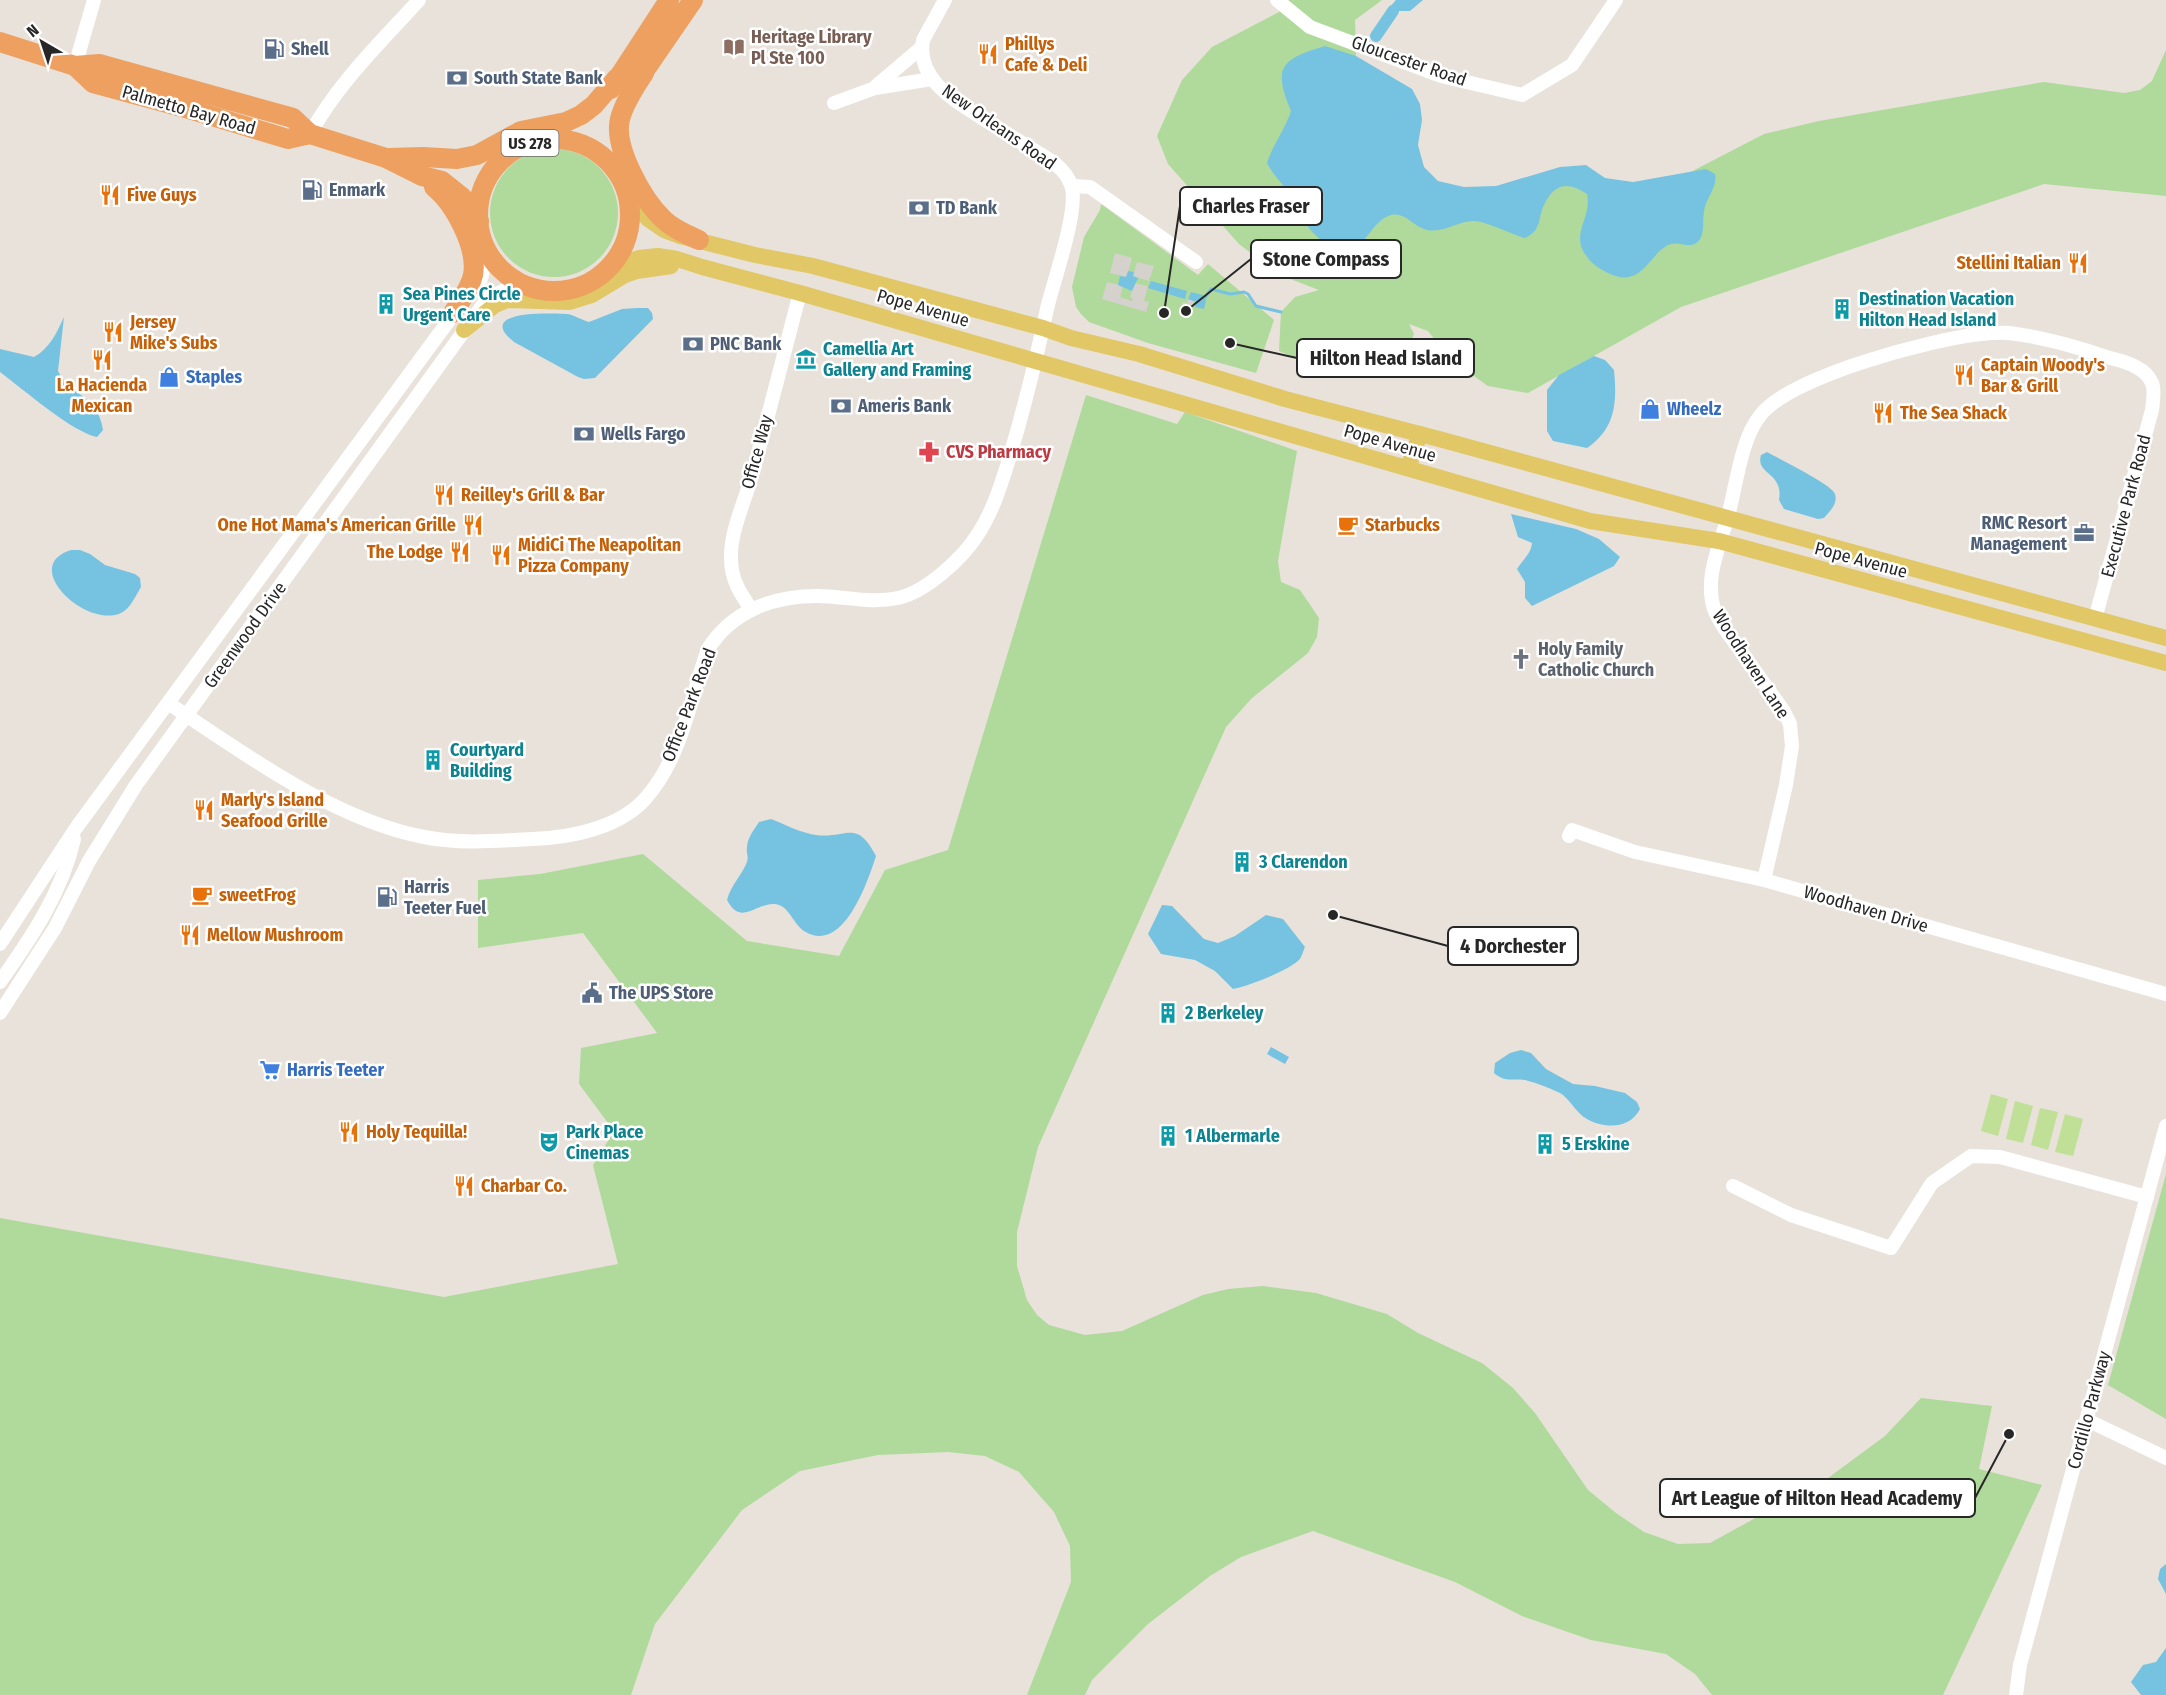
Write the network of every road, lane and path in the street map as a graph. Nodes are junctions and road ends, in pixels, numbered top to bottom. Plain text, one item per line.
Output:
1 (94, 0) edge
2 (419, 0) edge
3 (669, 0) edge
4 (693, 0) edge
5 (945, 0) edge
6 (1277, 0) edge
7 (1616, 0) edge
8 (0, 42) edge
9 (922, 47) junction
10 (75, 66) junction
11 (644, 73) junction
12 (617, 78) junction
13 (932, 79) junction
14 (874, 88) junction
15 (834, 104) dead end
16 (310, 134) junction
17 (557, 138) junction
18 (512, 151) junction
19 (386, 158) junction
20 (615, 169) junction
21 (1072, 186) junction
22 (628, 196) junction
23 (479, 221) junction
24 (699, 240) junction
25 (485, 246) junction
26 (1196, 262) dead end
27 (702, 267) junction
28 (607, 269) junction
29 (521, 283) junction
30 (800, 293) junction
31 (453, 313) junction
32 (1043, 328) junction
33 (464, 330) junction
34 (1036, 360) junction
35 (1420, 434) junction
36 (1408, 468) junction
37 (1727, 519) junction
38 (1719, 541) junction
39 (751, 609) junction
40 (2095, 619) junction
41 (2166, 638) edge
42 (2166, 663) edge
43 (168, 703) junction
44 (187, 716) junction
45 (76, 828) junction
46 (1569, 836) dead end
47 (1764, 880) junction
48 (0, 944) edge
49 (0, 982) edge
50 (2166, 994) edge
51 (0, 1013) edge
52 (2166, 1126) edge
53 (1733, 1186) dead end
54 (2147, 1197) junction
55 (2087, 1420) junction
56 (2166, 1458) edge
57 (2016, 1695) edge

1 - 10 street
2 - 16 street
3 - 12 highway
4 - 11 highway
5 - 9 street
6 - 7 street, Gloucester Road
8 - 10 highway, Palmetto Bay Road / US 278
9 - 13 street, New Orleans Road
9 - 14 street
10 - 16 highway, Palmetto Bay Road / US 278
11 - 20 highway
11 - 24 highway
12 - 17 highway
12 - 19 highway
13 - 14 street
13 - 21 street, New Orleans Road
14 - 15 street
16 - 19 highway, Palmetto Bay Road / US 278
17 - 18 highway, US 278
17 - 20 highway, US 278
18 - 19 highway, US 278
18 - 23 highway, US 278
19 - 23 highway, US 278
19 - 31 highway
20 - 22 highway, US 278
21 - 26 street
21 - 32 street, New Orleans Road
22 - 24 main road, Pope Avenue
22 - 28 highway, US 278
23 - 25 highway, US 278
24 - 32 main road, Pope Avenue
25 - 29 highway, US 278
25 - 31 street, Greenwood Drive
27 - 28 main road, Pope Avenue
27 - 30 main road, Pope Avenue
27 - 33 main road
28 - 29 highway, US 278
29 - 33 street, Greenwood Drive
30 - 34 main road, Pope Avenue
30 - 39 street, Office Way
31 - 43 street, Greenwood Drive
32 - 34 street, Office Park Road
32 - 35 main road, Pope Avenue
33 - 44 street, Greenwood Drive
34 - 36 main road, Pope Avenue
34 - 39 street, Office Park Road
35 - 36 main road
35 - 37 main road, Pope Avenue
36 - 38 main road, Pope Avenue
37 - 38 street, Woodhaven Lane
37 - 40 main road, Pope Avenue
37 - 40 street, Executive Park Road
38 - 42 main road, Pope Avenue
38 - 47 street, Woodhaven Lane
39 - 44 street, Office Park Road
40 - 41 main road, Pope Avenue
43 - 44 street, Office Park Road
43 - 45 street, Greenwood Drive
44 - 51 street, Greenwood Drive
45 - 48 street, Greenwood Drive
45 - 49 street
46 - 47 street, Woodhaven Drive
47 - 50 street, Woodhaven Drive
52 - 54 street, Cordillo Parkway
53 - 54 street
54 - 55 street, Cordillo Parkway
55 - 56 street
55 - 57 street, Cordillo Parkway

